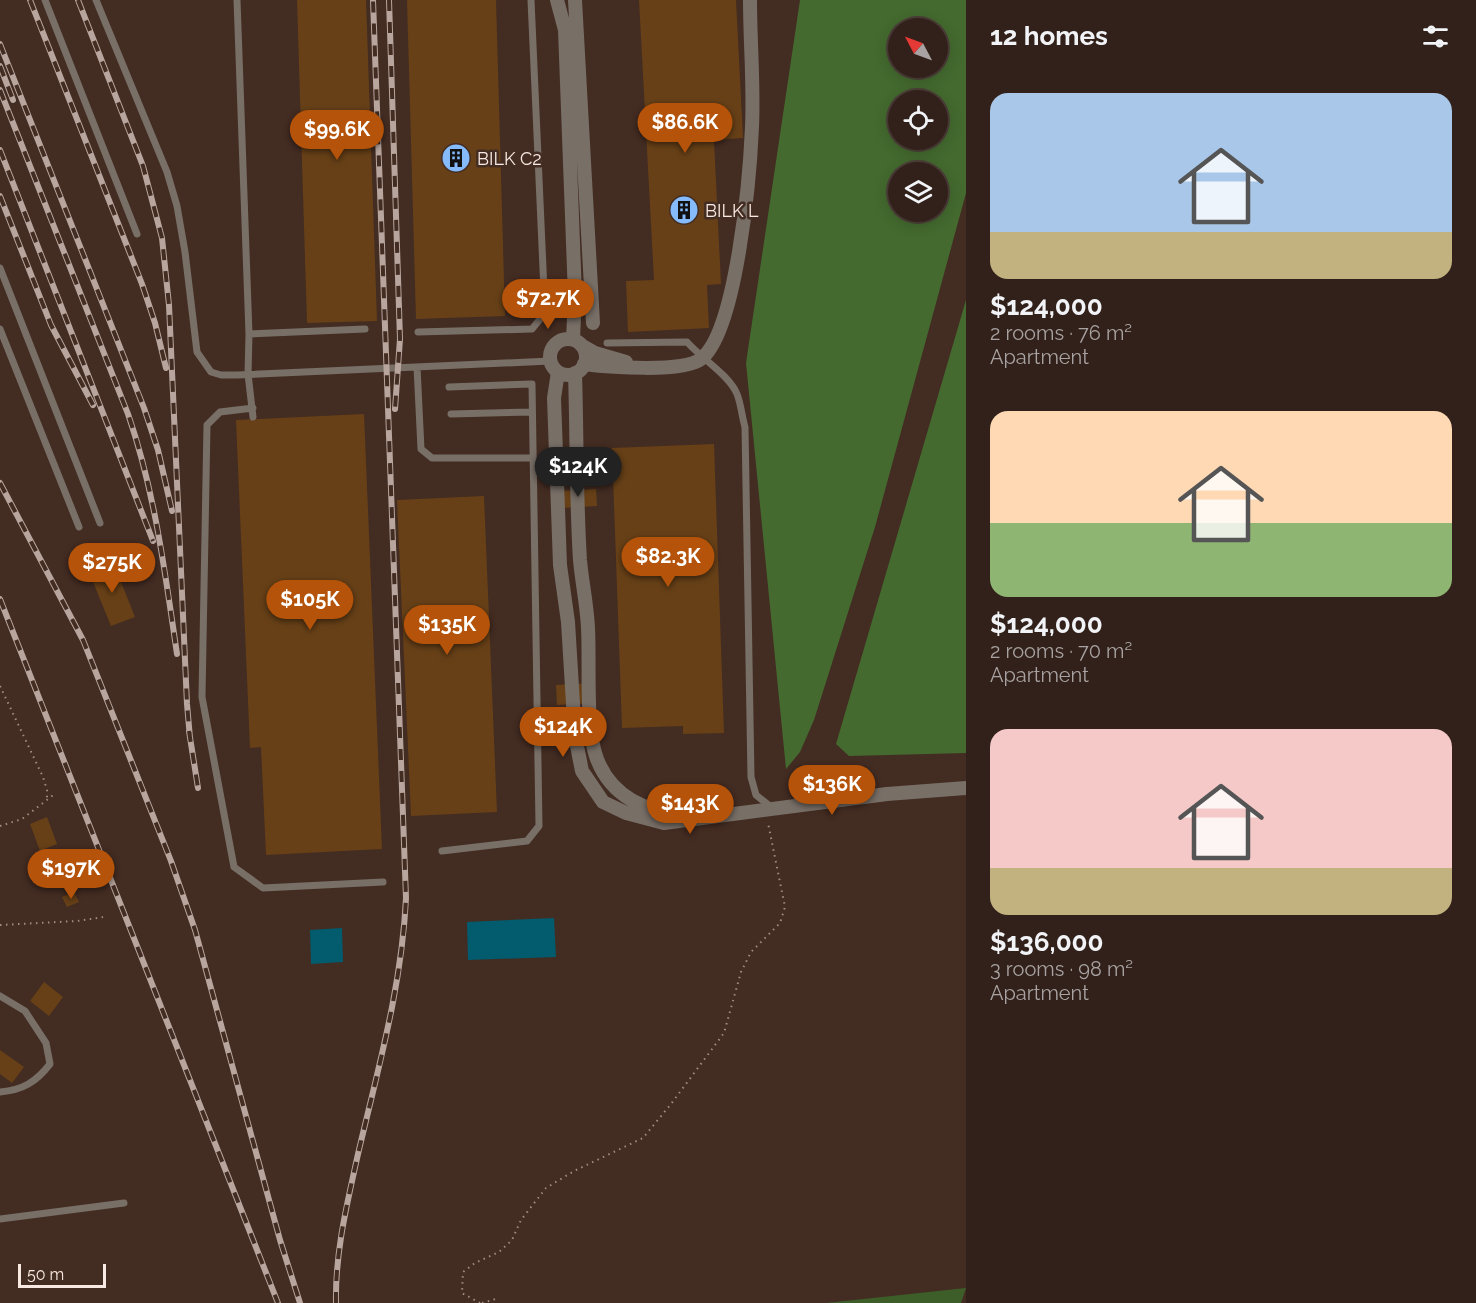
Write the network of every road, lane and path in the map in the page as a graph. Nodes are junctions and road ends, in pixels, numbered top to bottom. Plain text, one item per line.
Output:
1 (45, 0) edge
2 (96, 0) edge
3 (237, 0) edge
4 (531, 0) edge
5 (557, 0) edge
6 (575, 0) edge
7 (750, 0) edge
8 (137, 234) dead end
9 (0, 268) edge
10 (593, 323) dead end
11 (0, 329) edge
12 (365, 329) dead end
13 (418, 332) dead end
14 (249, 334) junction
15 (577, 342) junction
16 (608, 343) dead end
17 (702, 359) junction
18 (554, 366) junction
19 (417, 367) junction
20 (649, 367) junction
21 (580, 369) junction
22 (248, 374) junction
23 (449, 387) dead end
24 (253, 408) junction
25 (532, 412) junction
26 (452, 414) dead end
27 (253, 417) dead end
28 (533, 458) junction
29 (100, 523) dead end
30 (79, 527) dead end
31 (0, 686) edge
32 (966, 788) edge
33 (56, 793) dead end
34 (47, 800) junction
35 (769, 808) junction
36 (712, 816) junction
37 (0, 826) edge
38 (442, 851) dead end
39 (383, 882) dead end
40 (104, 917) dead end
41 (0, 925) edge
42 (0, 996) edge
43 (0, 1092) edge
44 (124, 1203) dead end
45 (0, 1219) edge
46 (500, 1298) dead end
47 (481, 1303) edge

1 - 8 lane
2 - 22 lane
3 - 14 lane
4 - 13 lane
5 - 15 street
6 - 10 street
7 - 17 street
9 - 29 lane
11 - 30 lane
12 - 14 lane
14 - 22 lane
15 - 18 street
15 - 20 street
15 - 21 street
16 - 17 lane
17 - 20 street
17 - 35 lane
18 - 19 lane
18 - 21 street
18 - 36 street
19 - 22 lane
19 - 28 lane
20 - 21 street
21 - 36 street
22 - 24 lane
23 - 25 lane
24 - 27 lane
24 - 39 lane
25 - 26 lane
25 - 28 lane
28 - 38 lane
31 - 34 path
32 - 35 street
33 - 34 path
34 - 37 path
35 - 36 street
35 - 47 path
40 - 41 path
42 - 43 lane
44 - 45 lane
46 - 47 path

